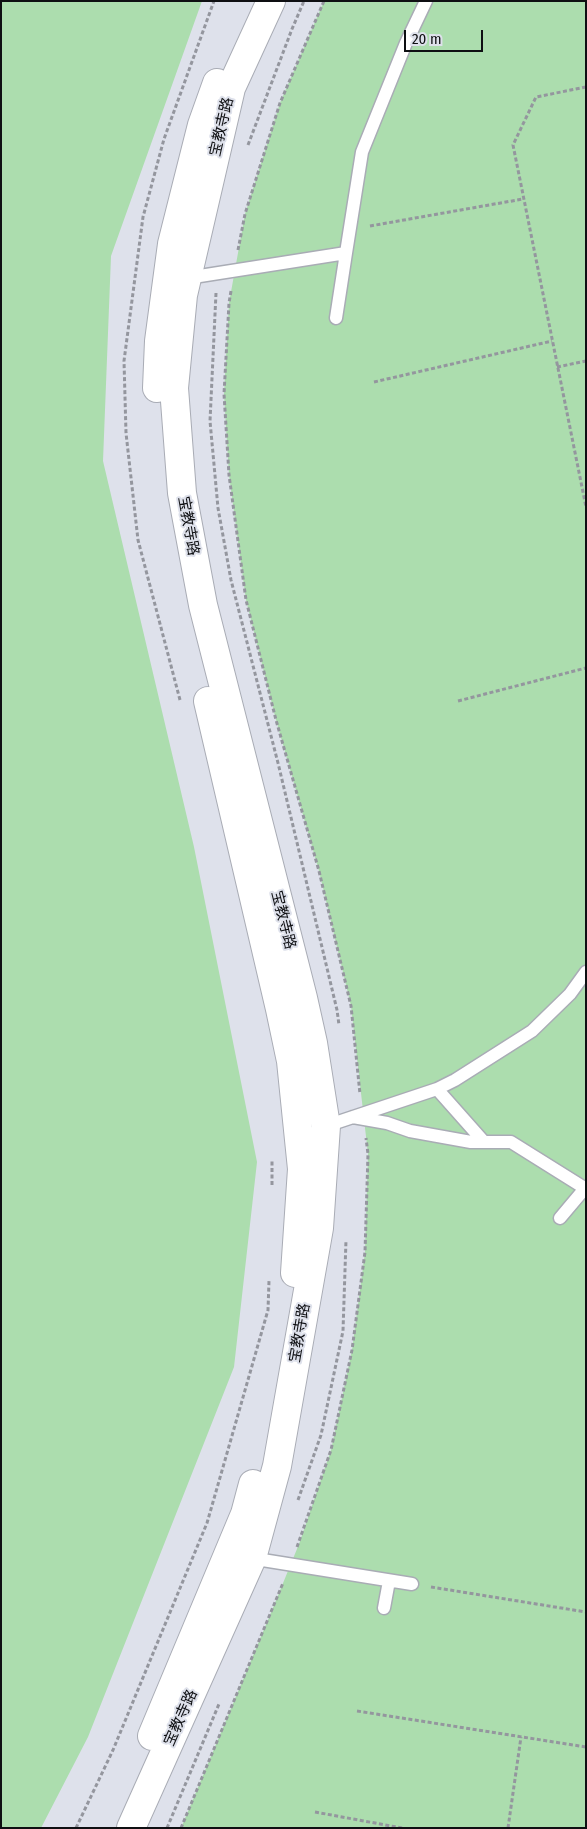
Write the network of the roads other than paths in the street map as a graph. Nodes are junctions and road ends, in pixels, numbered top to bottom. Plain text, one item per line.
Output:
1 (252, 1) edge
2 (271, 1) edge
3 (426, 1) edge
4 (346, 253) junction
5 (187, 278) junction
6 (336, 318) dead end
7 (586, 972) edge
8 (437, 1089) junction
9 (351, 1116) junction
10 (326, 1126) junction
11 (484, 1142) junction
12 (585, 1188) edge
13 (560, 1218) dead end
14 (240, 1556) junction
15 (389, 1581) junction
16 (412, 1584) road end
17 (384, 1608) dead end
18 (114, 1828) edge
19 (131, 1828) edge

1 - 14 street, 宝教寺路
2 - 5 street, 宝教寺路
3 - 4 lane
4 - 5 lane
4 - 6 lane
5 - 10 street, 宝教寺路
7 - 8 lane
8 - 9 lane
8 - 11 lane
9 - 10 lane
9 - 11 lane
10 - 14 street, 宝教寺路
11 - 12 lane
12 - 13 lane
14 - 15 lane
14 - 18 street, 宝教寺路
14 - 19 street, 宝教寺路
15 - 16 lane
15 - 17 lane

